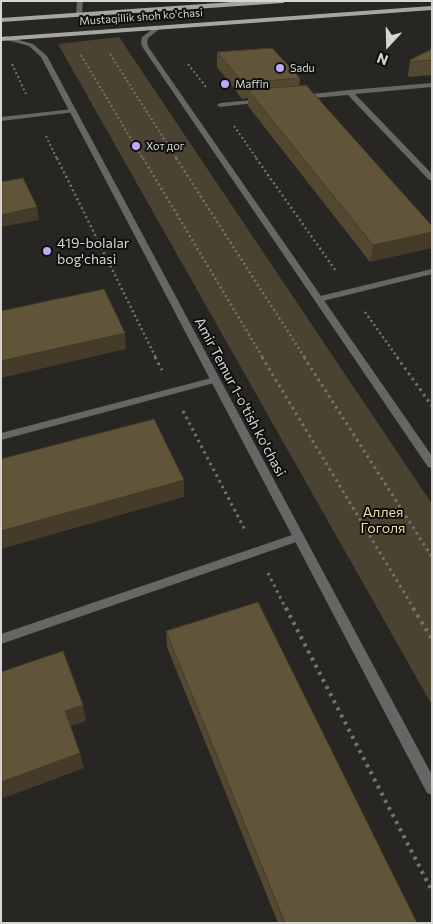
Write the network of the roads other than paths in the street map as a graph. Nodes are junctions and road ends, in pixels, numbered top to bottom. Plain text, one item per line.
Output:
1 (80, 1) edge
2 (283, 1) edge
3 (432, 8) edge
4 (80, 15) junction
5 (1, 20) edge
6 (159, 27) junction
7 (3, 38) edge
8 (432, 85) edge
9 (348, 92) junction
10 (299, 97) edge
11 (269, 100) edge
12 (220, 106) road end
13 (73, 111) junction
14 (1, 119) edge
15 (432, 178) edge
16 (432, 271) edge
17 (318, 299) junction
18 (216, 380) junction
19 (1, 437) edge
20 (432, 464) edge
21 (298, 537) junction
22 (1, 639) edge
23 (432, 789) edge

1 - 4 street
2 - 4 main road, Mustaqillik shoh ko'chasi
3 - 6 main road, Mustaqillik shoh ko'chasi
4 - 5 main road, Mustaqillik shoh ko'chasi
6 - 7 main road, Mustaqillik shoh ko'chasi
6 - 17 street
7 - 13 street, Amir Temur 1-o'tish ko'chasi
8 - 9 street
9 - 10 street
9 - 15 street
11 - 12 street
13 - 14 street
13 - 18 street, Amir Temur 1-o'tish ko'chasi
16 - 17 street
17 - 20 street
18 - 19 street
18 - 21 street, Amir Temur 1-o'tish ko'chasi
21 - 22 street
21 - 23 street, Amir Temur 1-o'tish ko'chasi

